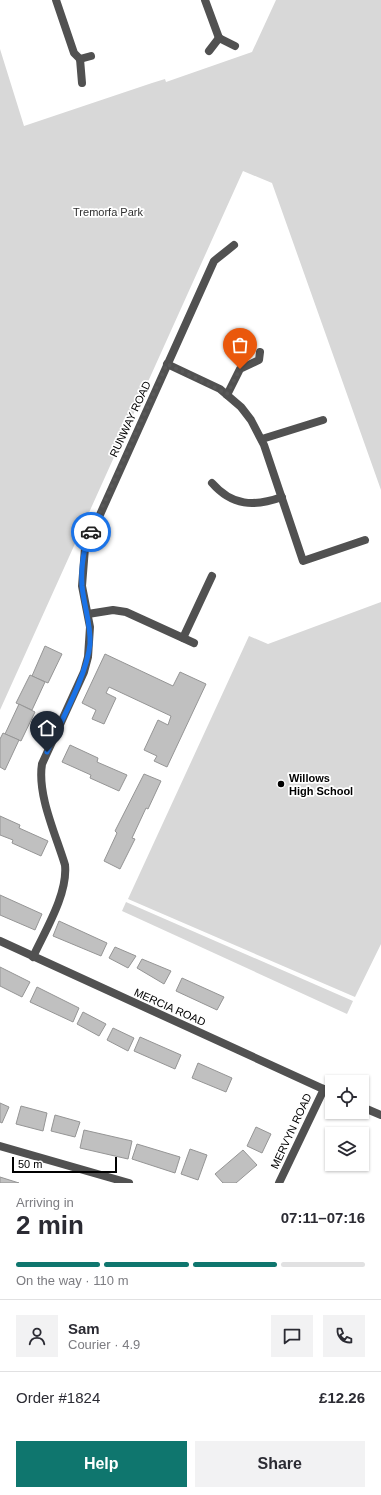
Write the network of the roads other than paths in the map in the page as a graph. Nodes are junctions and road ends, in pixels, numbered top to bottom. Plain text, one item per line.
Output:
1 (56, 0) edge
2 (205, 0) edge
3 (219, 38) junction
4 (235, 46) dead end
5 (209, 51) dead end
6 (91, 56) dead end
7 (80, 59) junction
8 (82, 82) dead end
9 (234, 245) dead end
10 (260, 352) dead end
11 (167, 364) junction
12 (227, 394) junction
13 (323, 420) dead end
14 (262, 440) junction
15 (212, 483) dead end
16 (282, 497) junction
17 (366, 540) dead end
18 (212, 576) dead end
19 (88, 614) junction
20 (183, 638) junction
21 (194, 643) dead end
22 (0, 941) edge
23 (33, 957) junction
24 (324, 1089) joint
25 (369, 1109) edge
26 (381, 1115) edge
27 (0, 1146) edge
28 (128, 1183) edge
29 (279, 1183) edge

1 - 7 street
2 - 3 street
3 - 4 street
3 - 5 street
6 - 7 street
7 - 8 street
9 - 11 street, RUNWAY ROAD
10 - 12 street
11 - 12 street
11 - 19 street, RUNWAY ROAD
12 - 14 street
13 - 14 street
14 - 16 street
15 - 16 street
16 - 17 street
18 - 20 street
19 - 20 street
19 - 23 street, RUNWAY ROAD
20 - 21 street
22 - 23 street, MERCIA ROAD
23 - 24 street, MERCIA ROAD
24 - 29 street, MERVYN ROAD
25 - 26 street
27 - 28 street

